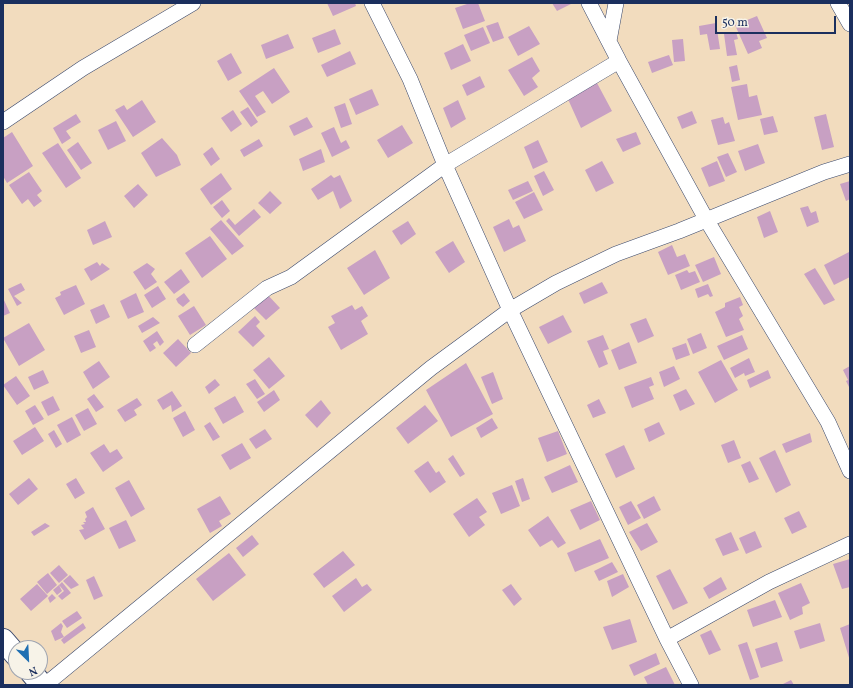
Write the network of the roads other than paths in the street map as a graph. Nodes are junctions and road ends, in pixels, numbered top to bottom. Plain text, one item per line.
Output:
1 (193, 3) edge
2 (372, 3) edge
3 (589, 3) edge
4 (616, 3) edge
5 (838, 3) edge
6 (850, 24) edge
7 (609, 41) junction
8 (619, 61) junction
9 (3, 122) edge
10 (850, 164) edge
11 (445, 165) junction
12 (706, 219) junction
13 (510, 310) junction
14 (195, 345) dead end
15 (850, 471) edge
16 (850, 544) edge
17 (667, 639) junction
18 (45, 685) edge
19 (691, 685) edge

1 - 9 street
2 - 11 street
3 - 7 street
4 - 7 street
5 - 6 street
7 - 8 street
8 - 11 street
8 - 12 street
10 - 12 street
11 - 13 street
11 - 14 street
12 - 13 street
12 - 15 street
13 - 17 street
13 - 18 street
16 - 17 street
17 - 19 street

